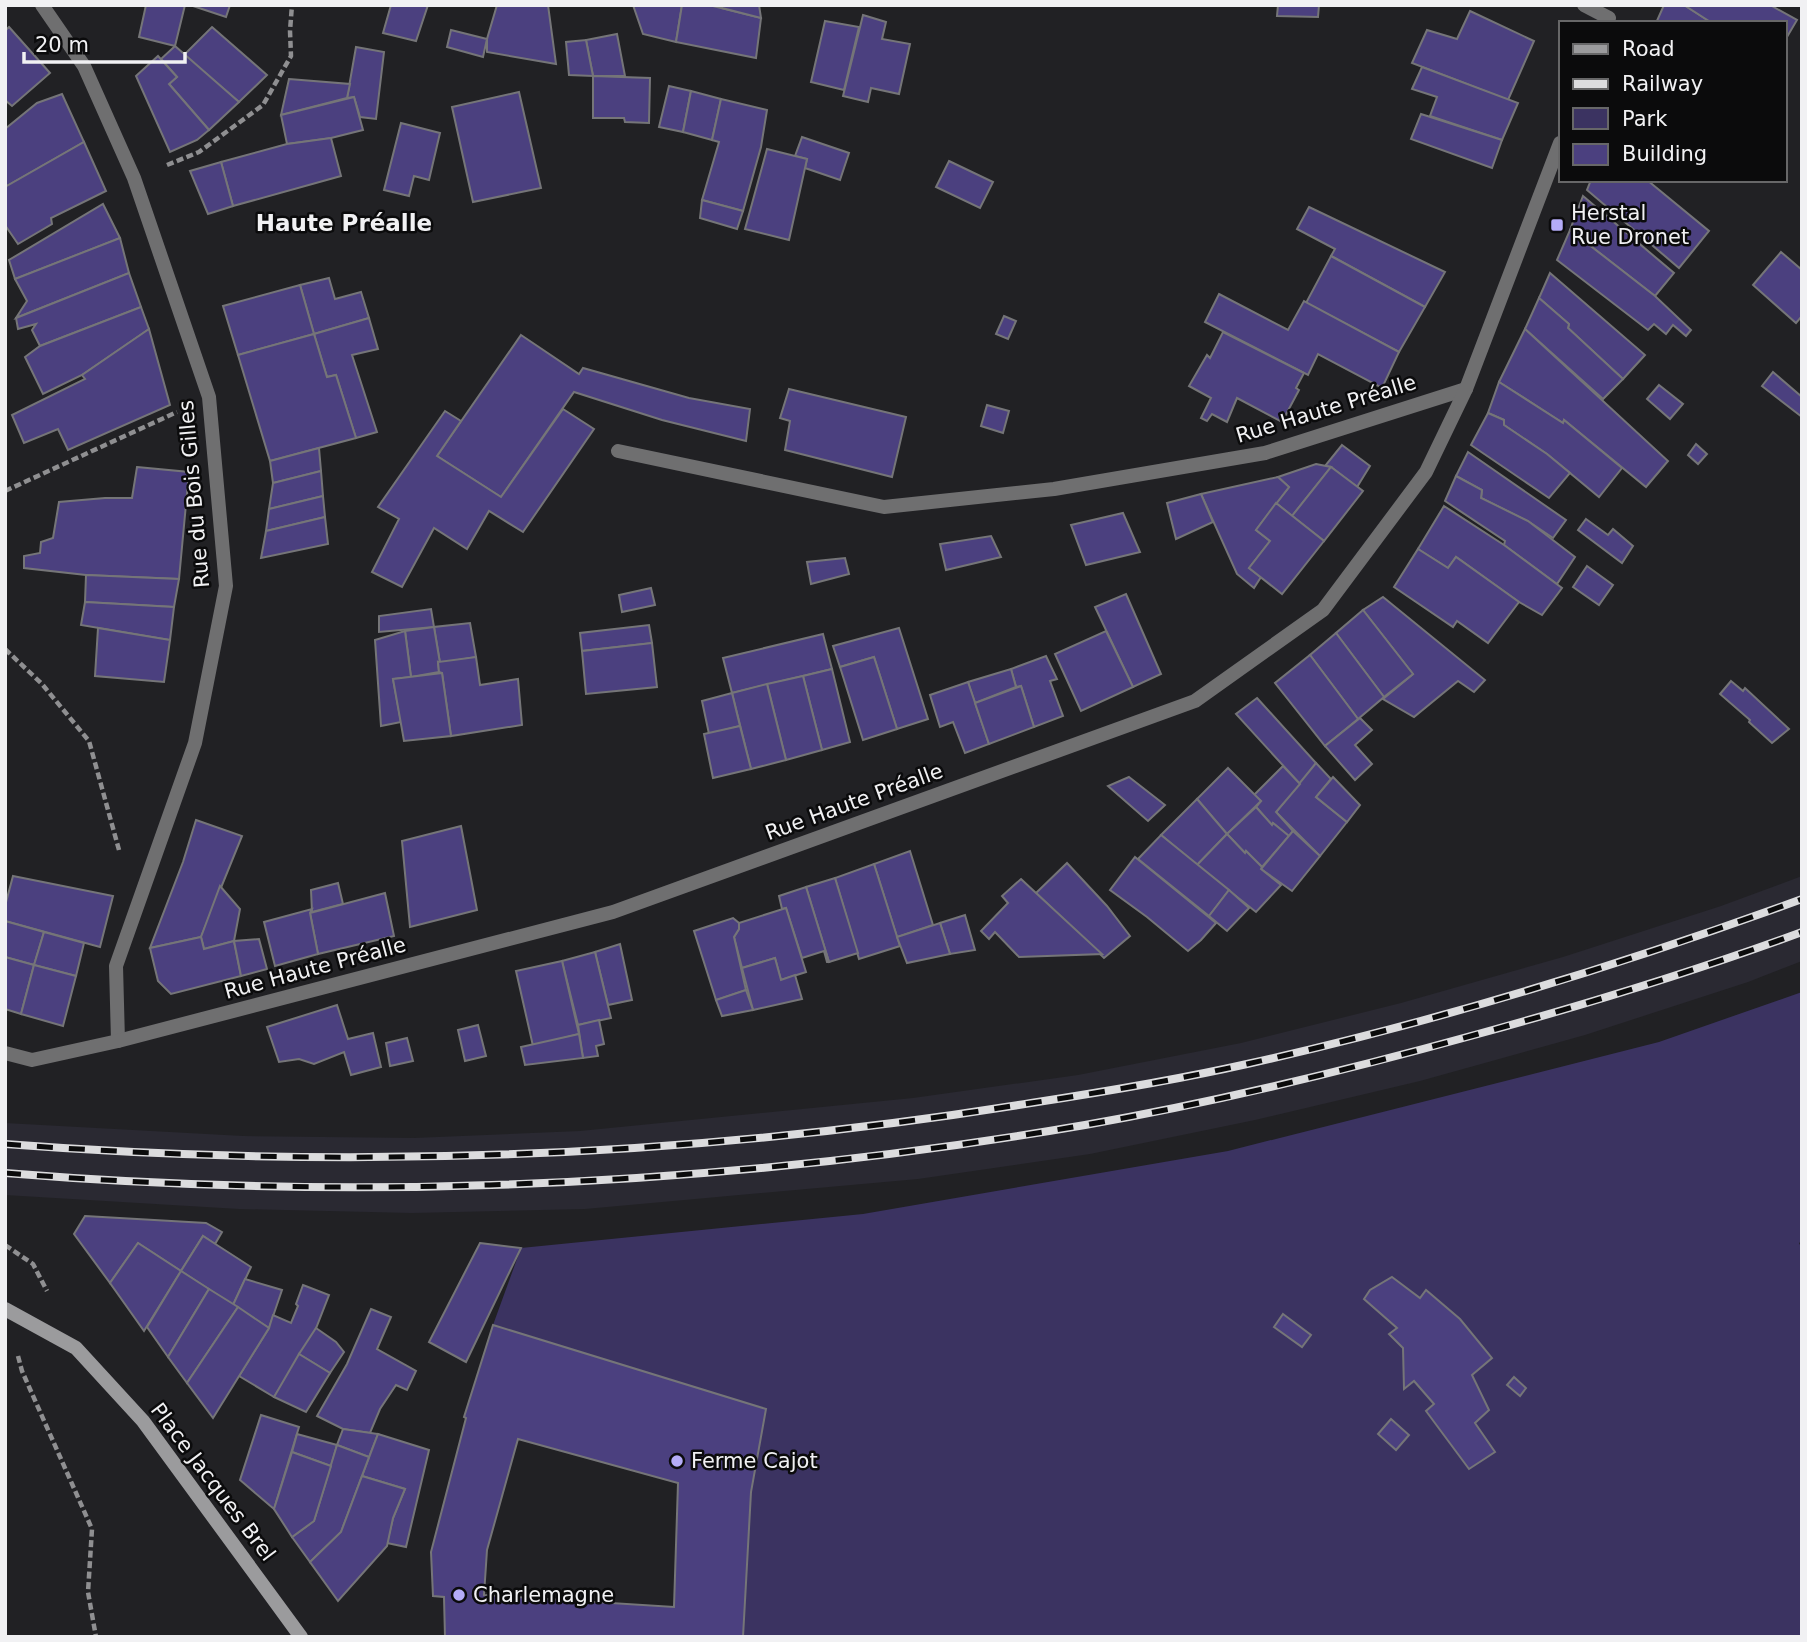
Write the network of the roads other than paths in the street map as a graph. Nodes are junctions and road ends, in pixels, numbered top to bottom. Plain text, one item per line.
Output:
1 (42, 5) edge
2 (1584, 5) edge
3 (1610, 15) edge
4 (1559, 146) edge
5 (1466, 389) junction
6 (618, 451) dead end
7 (118, 1041) junction
8 (5, 1053) edge
9 (6, 1310) edge
10 (301, 1637) edge

1 - 7 street, Rue du Bois Gilles
2 - 3 street
4 - 5 street, Rue Haute Préalle
5 - 6 street, Rue Haute Préalle
5 - 7 street, Rue Haute Préalle
7 - 8 street, Rue Haute Préalle
9 - 10 street, Place Jacques Brel

